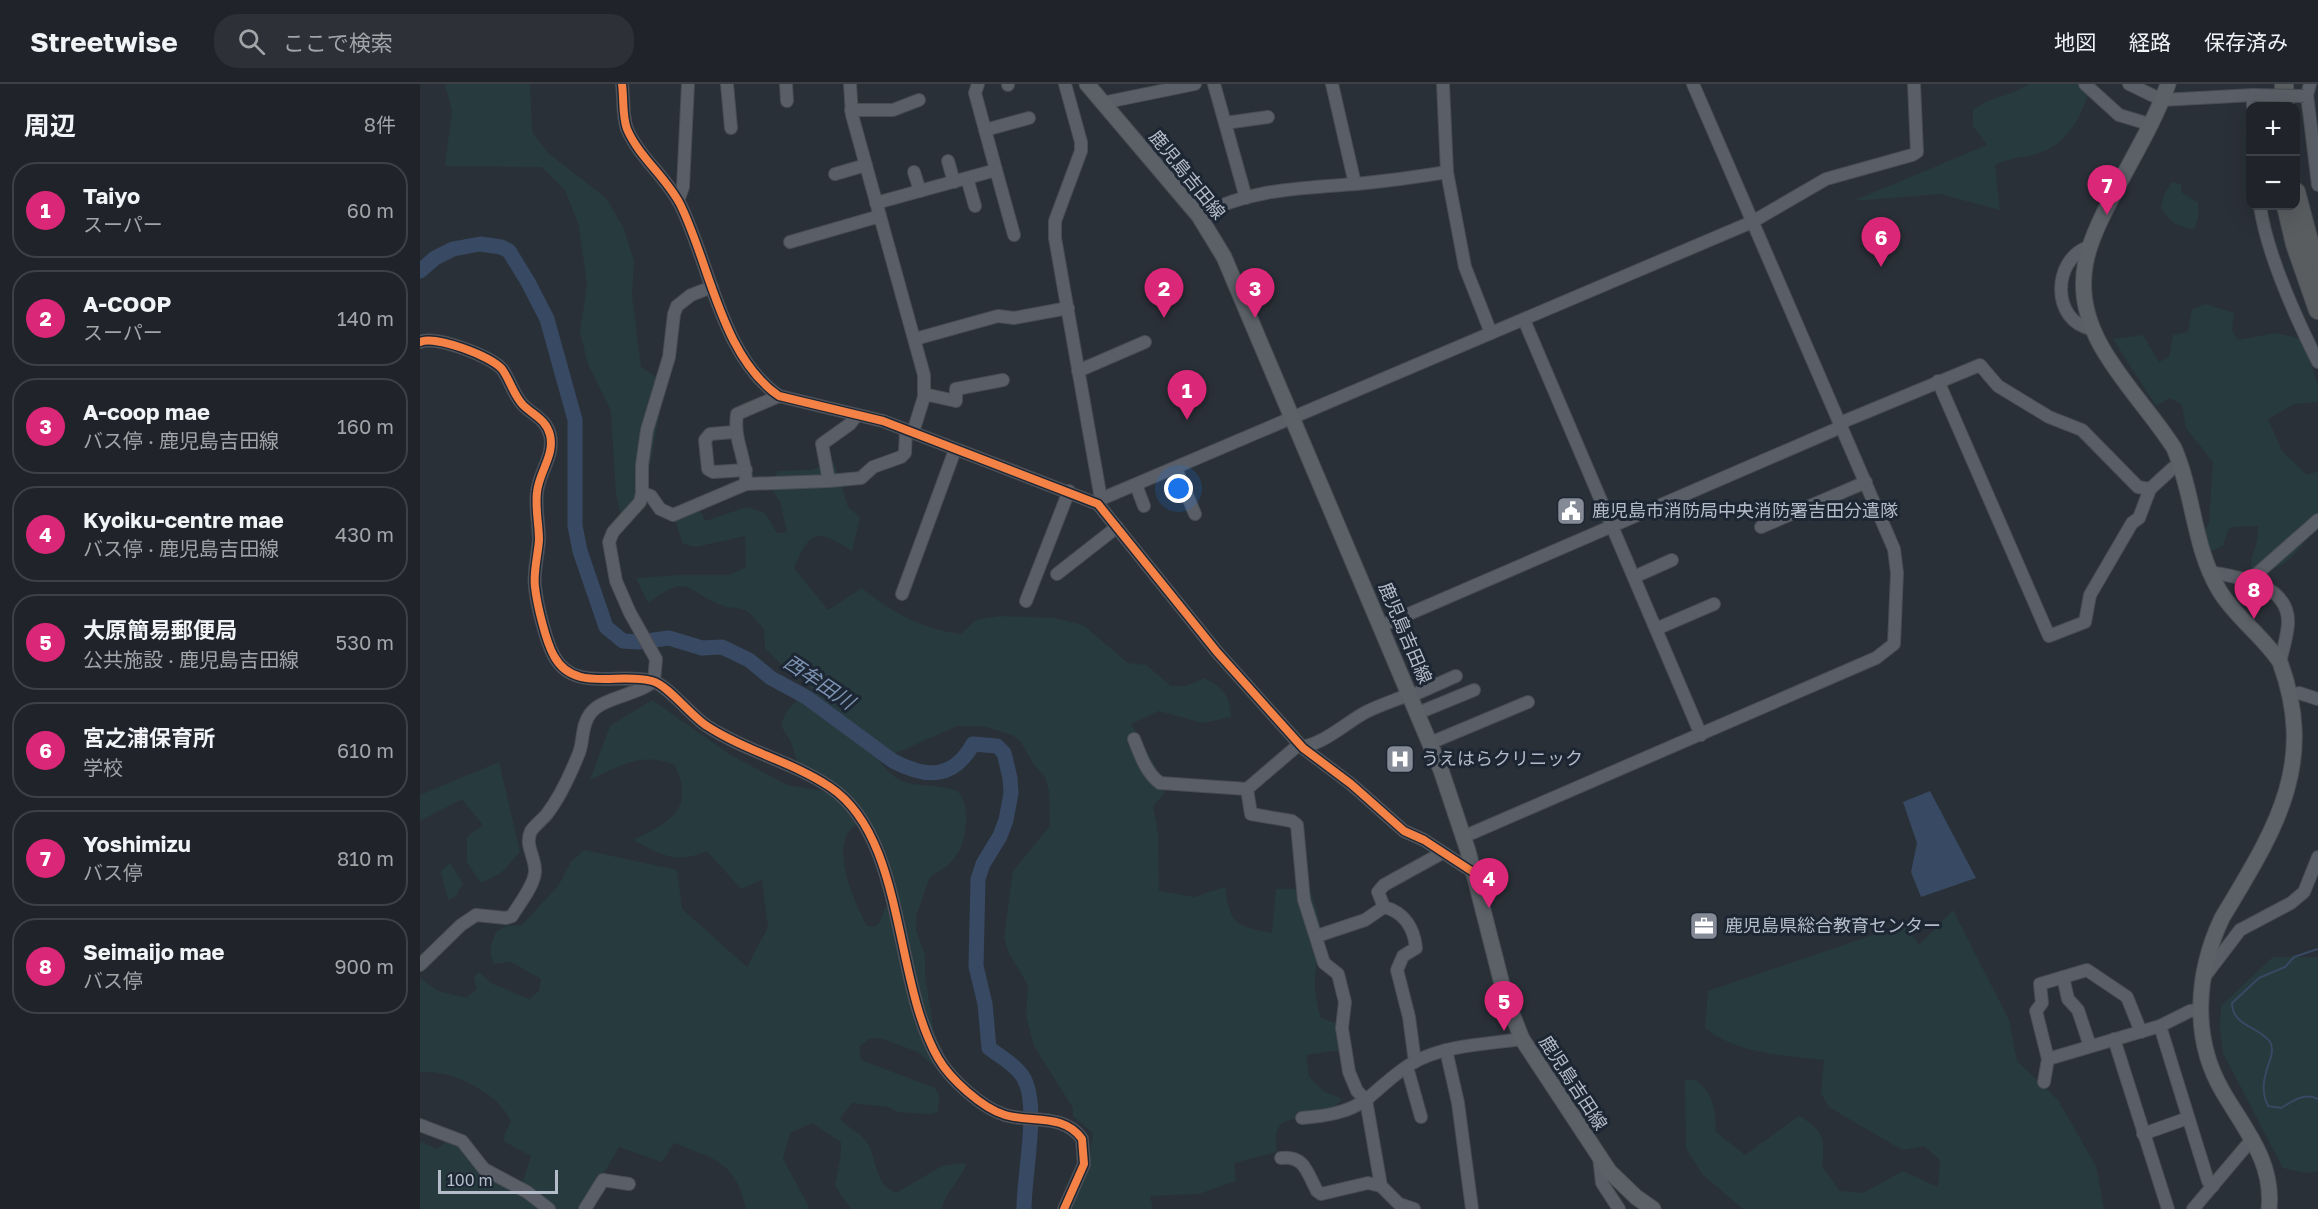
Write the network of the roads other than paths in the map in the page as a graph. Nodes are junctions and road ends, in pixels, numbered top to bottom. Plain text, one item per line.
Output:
1 (622, 84) edge
2 (688, 84) edge
3 (727, 84) edge
4 (786, 84) edge
5 (850, 84) edge
6 (978, 84) edge
7 (1065, 84) edge
8 (1087, 84) edge
9 (1195, 84) edge
10 (1214, 84) edge
11 (1332, 84) edge
12 (1443, 84) edge
13 (1693, 84) edge
14 (1914, 84) edge
15 (2085, 84) edge
16 (2129, 84) edge
17 (2168, 84) edge
18 (2272, 84) edge
19 (2284, 84) edge
20 (2310, 93) edge
21 (919, 100) dead end
22 (2163, 100) junction
23 (787, 101) dead end
24 (2253, 101) edge
25 (2273, 102) edge
26 (2285, 102) edge
27 (1102, 104) junction
28 (851, 110) junction
29 (1268, 117) dead end
30 (1029, 118) dead end
31 (1225, 123) junction
32 (2149, 124) junction
33 (731, 128) dead end
34 (985, 130) junction
35 (948, 161) dead end
36 (866, 165) junction
37 (996, 170) junction
38 (1447, 171) junction
39 (914, 172) dead end
40 (835, 174) dead end
41 (968, 178) junction
42 (954, 182) junction
43 (1355, 184) junction
44 (2318, 185) edge
45 (920, 191) junction
46 (1246, 198) junction
47 (678, 201) junction
48 (876, 203) junction
49 (975, 206) dead end
50 (2261, 210) edge
51 (2287, 210) edge
52 (2300, 210) edge
53 (880, 216) junction
54 (1198, 216) junction
55 (1752, 222) junction
56 (1014, 235) dead end
57 (790, 242) dead end
58 (2088, 247) junction
59 (2318, 275) edge
60 (712, 287) junction
61 (1068, 308) junction
62 (2318, 310) edge
63 (1524, 320) junction
64 (2092, 329) junction
65 (1491, 333) junction
66 (915, 339) junction
67 (420, 342) edge
68 (1145, 342) dead end
69 (2318, 362) edge
70 (1078, 371) junction
71 (1003, 380) dead end
72 (1938, 381) junction
73 (924, 394) junction
74 (779, 396) junction
75 (858, 415) junction
76 (1292, 419) junction
77 (1841, 425) junction
78 (910, 431) junction
79 (734, 432) junction
80 (955, 450) junction
81 (2182, 466) junction
82 (1176, 469) junction
83 (747, 470) junction
84 (829, 481) junction
85 (1866, 482) junction
86 (746, 484) junction
87 (1136, 485) junction
88 (2150, 489) junction
89 (1069, 491) junction
90 (642, 492) junction
91 (1100, 501) junction
92 (1144, 506) dead end
93 (1195, 514) dead end
94 (2318, 520) edge
95 (1117, 526) junction
96 (1612, 526) junction
97 (1761, 526) dead end
98 (1672, 560) dead end
99 (2210, 572) junction
100 (1057, 574) dead end
101 (1634, 577) junction
102 (2251, 579) junction
103 (902, 594) dead end
104 (1026, 601) dead end
105 (1714, 604) dead end
106 (1381, 626) junction
107 (1656, 629) junction
108 (2280, 662) junction
109 (1456, 676) dead end
110 (654, 681) junction
111 (1473, 690) dead end
112 (2299, 693) junction
113 (1410, 695) junction
114 (2318, 699) edge
115 (1528, 702) dead end
116 (1418, 713) junction
117 (1701, 735) junction
118 (2310, 738) dead end
119 (1134, 739) dead end
120 (1430, 743) junction
121 (1303, 748) junction
122 (2308, 764) dead end
123 (1247, 789) junction
124 (1463, 837) junction
125 (1442, 853) junction
126 (2318, 856) edge
127 (1473, 872) junction
128 (1384, 907) junction
129 (1317, 936) junction
130 (420, 964) edge
131 (2063, 977) junction
132 (2202, 982) junction
133 (2200, 1010) junction
134 (2160, 1026) junction
135 (2140, 1032) junction
136 (1522, 1039) junction
137 (2114, 1039) junction
138 (2090, 1046) junction
139 (1446, 1050) junction
140 (2048, 1059) junction
141 (1411, 1064) junction
142 (2044, 1082) dead end
143 (1366, 1100) junction
144 (1421, 1117) dead end
145 (1302, 1118) dead end
146 (2188, 1118) junction
147 (420, 1125) edge
148 (2143, 1134) junction
149 (2253, 1138) junction
150 (1599, 1157) junction
151 (1281, 1158) dead end
152 (629, 1184) dead end
153 (1381, 1186) junction
154 (2213, 1186) junction
155 (549, 1209) edge
156 (585, 1209) edge
157 (1064, 1209) edge
158 (1414, 1209) edge
159 (1472, 1209) edge
160 (1619, 1209) edge
161 (1653, 1209) edge
162 (2168, 1209) edge
163 (2193, 1209) edge
164 (2269, 1209) edge

1 - 47 street
2 - 47 street
3 - 33 street
4 - 23 street
5 - 28 street
6 - 34 street
7 - 61 street
8 - 27 main road, 鹿児島吉田線
9 - 27 street
10 - 31 street
11 - 43 street
12 - 38 street
13 - 55 street
14 - 55 street
15 - 32 street
16 - 22 street
17 - 22 main road
18 - 25 highway
19 - 26 highway
20 - 24 street, bridge
20 - 44 street
21 - 28 street
22 - 24 street
22 - 32 main road
27 - 54 main road, 鹿児島吉田線
28 - 36 street
29 - 31 street
30 - 34 street
31 - 46 street
32 - 58 main road
34 - 37 street
35 - 42 street
36 - 40 street
36 - 48 street
37 - 41 street
37 - 56 street
38 - 43 street
38 - 65 street
39 - 45 street
41 - 42 street
41 - 49 street
42 - 45 street
43 - 46 street
45 - 48 street
46 - 54 street
47 - 60 street
48 - 53 street
50 - 69 street
51 - 62 highway
52 - 59 highway
53 - 57 street
53 - 66 street
54 - 76 main road, 鹿児島吉田線
55 - 63 street
55 - 77 street
58 - 64 main road
58 - 64 street
60 - 74 street
60 - 90 street
61 - 66 street
61 - 70 street
63 - 65 street
63 - 96 street
64 - 81 main road
65 - 76 street
66 - 73 street
67 - 110 street
68 - 70 street
70 - 91 street
71 - 73 street
72 - 77 street
72 - 88 street
72 - 88 street
73 - 78 street
74 - 75 street
74 - 79 street
75 - 78 street
75 - 84 street
76 - 82 street
76 - 106 main road, 鹿児島吉田線
77 - 85 street
77 - 96 street
78 - 80 street
78 - 84 street
79 - 83 street
79 - 83 street
80 - 89 street
80 - 103 street
81 - 88 street
81 - 99 main road
82 - 87 street
82 - 93 street
83 - 86 street
84 - 86 street
85 - 97 street
85 - 117 street
86 - 90 street
87 - 91 street
87 - 92 street
89 - 91 street
89 - 104 street
90 - 110 street
91 - 95 street
94 - 102 street
95 - 100 street
95 - 121 street
96 - 101 street
96 - 106 street
98 - 101 street
99 - 102 street
99 - 108 main road
101 - 107 street
102 - 108 street
105 - 107 street
106 - 113 main road, 鹿児島吉田線
107 - 117 street
108 - 112 main road
109 - 113 street
110 - 130 street
110 - 157 street
111 - 116 street
112 - 114 street
112 - 118 main road
113 - 116 main road, 鹿児島吉田線
113 - 121 street
115 - 120 street
116 - 120 main road, 鹿児島吉田線
117 - 124 street
119 - 123 street
120 - 124 main road, 鹿児島吉田線
121 - 123 street
121 - 125 street
122 - 132 main road
123 - 129 street
124 - 127 main road, 鹿児島吉田線
125 - 127 street
125 - 128 street
126 - 132 street
127 - 136 main road, 鹿児島吉田線
128 - 129 street
128 - 141 street
129 - 143 street
131 - 135 street
131 - 138 street
131 - 140 street
132 - 133 main road
133 - 134 street
133 - 149 main road
134 - 135 street
134 - 146 street
135 - 137 street
136 - 139 street
136 - 150 main road, 鹿児島吉田線
137 - 138 street
137 - 148 street
138 - 140 street
139 - 141 street
139 - 159 street
140 - 142 street
141 - 143 street
141 - 144 street
143 - 145 street
143 - 153 street
146 - 148 street
146 - 154 street
147 - 155 street
148 - 162 street
149 - 154 street
149 - 164 main road
150 - 160 street
150 - 161 main road, 鹿児島吉田線
151 - 153 street
152 - 156 street
153 - 158 street
154 - 163 street

